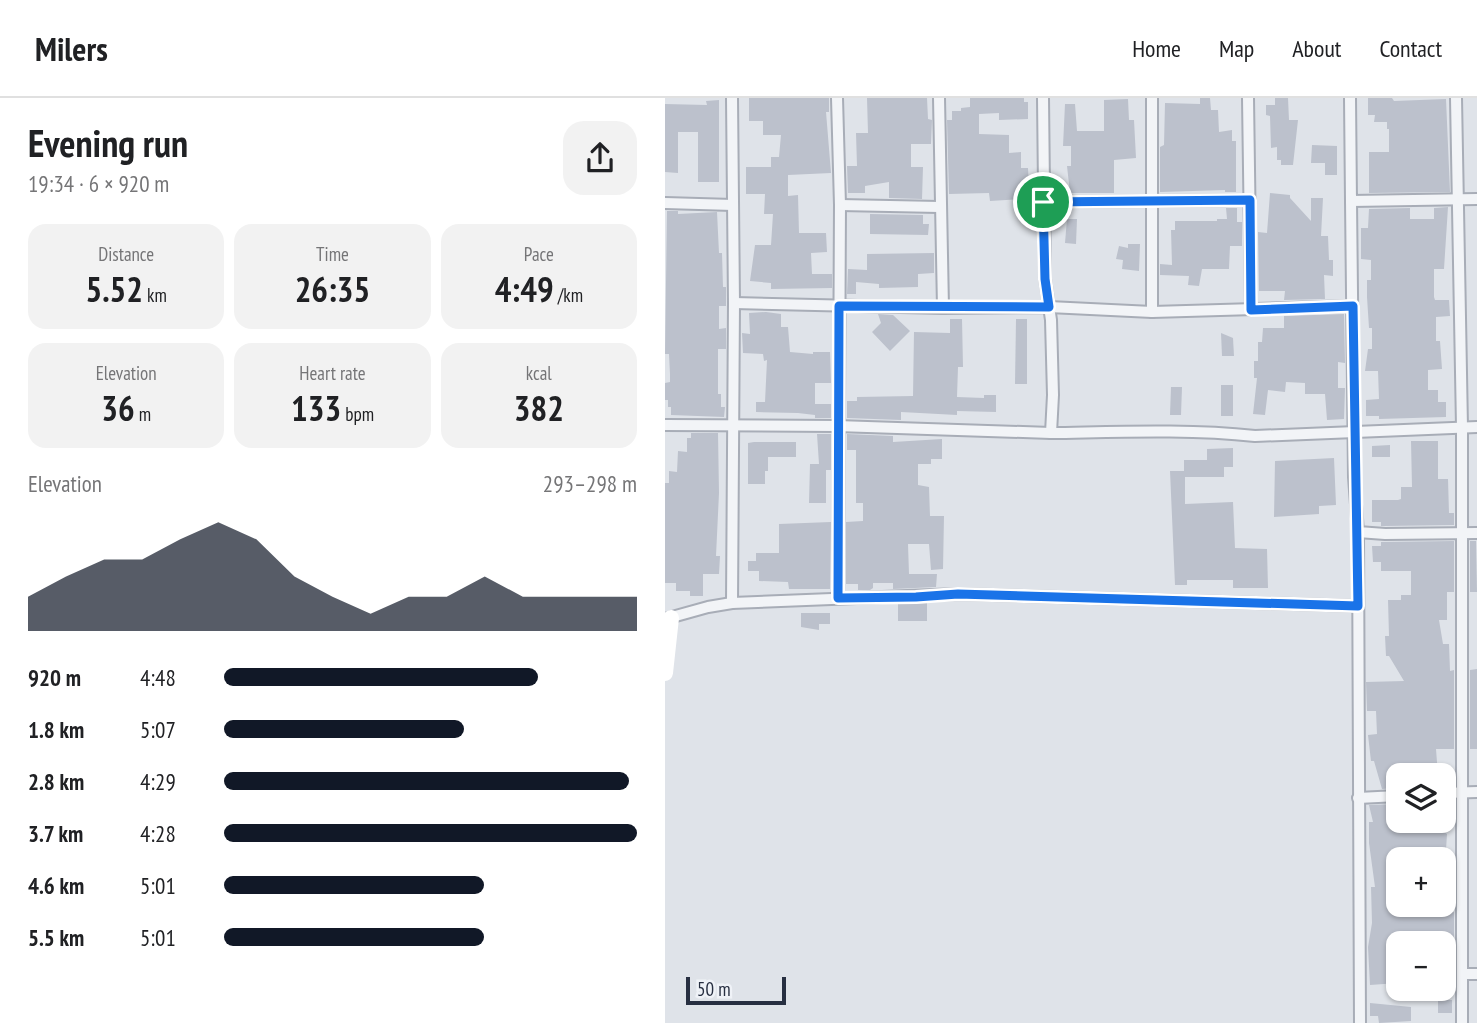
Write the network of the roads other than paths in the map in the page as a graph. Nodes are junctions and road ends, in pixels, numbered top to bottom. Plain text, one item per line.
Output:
1 (732, 98) edge
2 (837, 98) edge
3 (939, 98) edge
4 (1043, 98) edge
5 (1153, 98) edge
6 (1248, 98) edge
7 (1350, 98) edge
8 (1456, 98) edge
9 (1250, 200) junction
10 (1458, 200) junction
11 (1477, 200) edge
12 (1152, 201) junction
13 (1351, 201) junction
14 (1043, 202) junction
15 (665, 203) edge
16 (733, 205) junction
17 (840, 205) junction
18 (939, 207) junction
19 (734, 303) junction
20 (839, 306) junction
21 (1353, 306) junction
22 (1049, 307) junction
23 (943, 308) junction
24 (1251, 310) junction
25 (1152, 312) junction
26 (665, 425) edge
27 (732, 426) junction
28 (837, 426) junction
29 (1462, 427) junction
30 (1477, 427) edge
31 (1355, 432) junction
32 (1051, 433) junction
33 (1358, 532) junction
34 (1477, 533) edge
35 (1461, 534) junction
36 (838, 598) junction
37 (732, 603) junction
38 (1358, 606) junction
39 (668, 618) edge
40 (665, 673) edge
41 (1456, 792) edge
42 (1461, 792) junction
43 (1477, 792) edge
44 (1386, 797) edge
45 (1358, 798) junction
46 (1462, 974) junction
47 (1477, 974) edge
48 (1360, 1023) edge
49 (1462, 1023) edge

1 - 16 street
2 - 17 street
3 - 18 street
4 - 14 street
5 - 12 street
6 - 9 street
7 - 13 street
8 - 10 street
9 - 12 street
9 - 24 street
10 - 11 street
10 - 13 street
10 - 29 street
12 - 14 street
12 - 25 street
13 - 21 street
14 - 22 street
15 - 16 street
16 - 19 street
17 - 18 street
17 - 20 street
18 - 23 street
19 - 20 street
19 - 27 street
20 - 23 street
20 - 28 street
21 - 24 street
21 - 31 street
22 - 23 street
22 - 25 street
22 - 32 street
24 - 25 street
26 - 27 street
27 - 28 street
27 - 37 street
28 - 32 street
28 - 36 street
29 - 30 street
29 - 31 street
29 - 35 street
31 - 32 street
31 - 33 street
33 - 35 street
33 - 38 street
34 - 35 street
35 - 42 street
36 - 37 street
36 - 38 street
37 - 39 street
38 - 45 street
39 - 40 street
41 - 42 street
42 - 43 street
42 - 46 street
44 - 45 street
45 - 48 street
46 - 47 street
46 - 49 street

